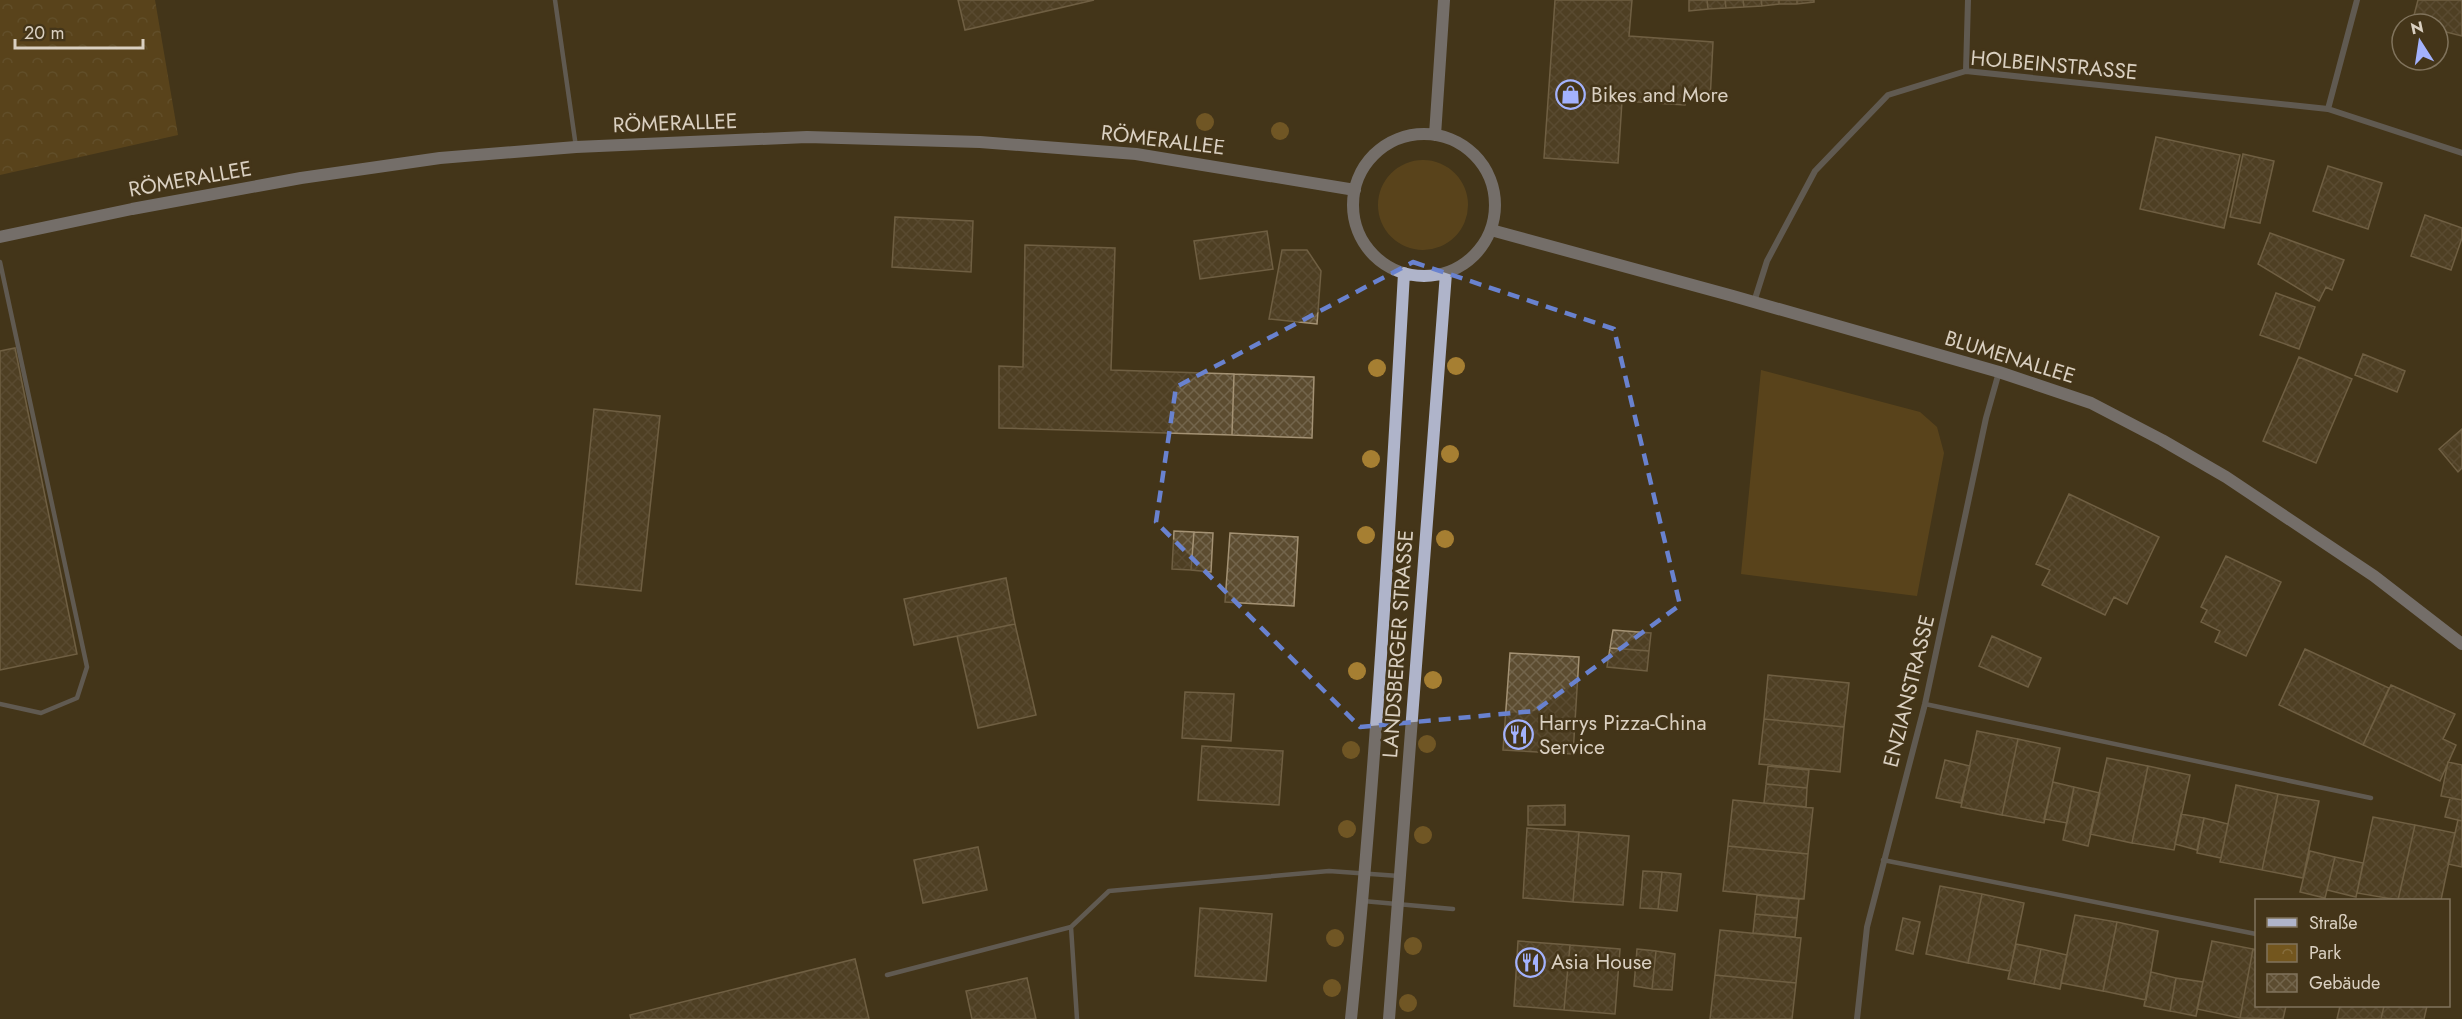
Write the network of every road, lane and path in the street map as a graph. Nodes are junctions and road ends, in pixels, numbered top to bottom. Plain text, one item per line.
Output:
1 (555, 0) edge
2 (1444, 0) edge
3 (1968, 0) edge
4 (2357, 0) edge
5 (1966, 71) junction
6 (2328, 109) junction
7 (1435, 135) junction
8 (576, 147) junction
9 (2462, 153) edge
10 (1355, 190) junction
11 (1491, 230) junction
12 (0, 237) edge
13 (0, 262) edge
14 (1404, 273) junction
15 (1446, 273) junction
16 (1754, 302) junction
17 (1999, 372) junction
18 (2462, 644) edge
19 (0, 704) edge
20 (1925, 704) junction
21 (2371, 798) dead end
22 (1883, 860) junction
23 (1364, 874) junction
24 (1398, 876) junction
25 (1363, 901) junction
26 (1396, 904) junction
27 (1453, 909) dead end
28 (1071, 927) junction
29 (2255, 934) edge
30 (887, 975) dead end
31 (1077, 1019) edge
32 (1351, 1019) edge
33 (1389, 1019) edge
34 (1857, 1019) edge

1 - 8 lane
2 - 7 street
3 - 5 street
4 - 6 street
5 - 6 street, HOLBEINSTRASSE
5 - 16 street, HOLBEINSTRASSE
6 - 9 street, HOLBEINSTRASSE
7 - 10 street
7 - 11 street
8 - 10 street, RÖMERALLEE
8 - 12 street, RÖMERALLEE
10 - 14 street
11 - 15 street
11 - 16 street, BLUMENALLEE
13 - 19 lane
14 - 15 street
14 - 23 street, LANDSBERGER STRASSE
15 - 24 street, LANDSBERGER STRASSE
16 - 17 street, BLUMENALLEE
17 - 18 street, BLUMENALLEE
17 - 20 street, ENZIANSTRASSE
20 - 21 lane
20 - 22 street, ENZIANSTRASSE
22 - 29 lane
22 - 34 street, ENZIANSTRASSE
23 - 24 lane
23 - 25 street, LANDSBERGER STRASSE
23 - 28 lane
24 - 26 street, LANDSBERGER STRASSE
25 - 26 lane
25 - 32 street, LANDSBERGER STRASSE
26 - 27 lane
26 - 33 street, LANDSBERGER STRASSE
28 - 30 lane
28 - 31 lane

